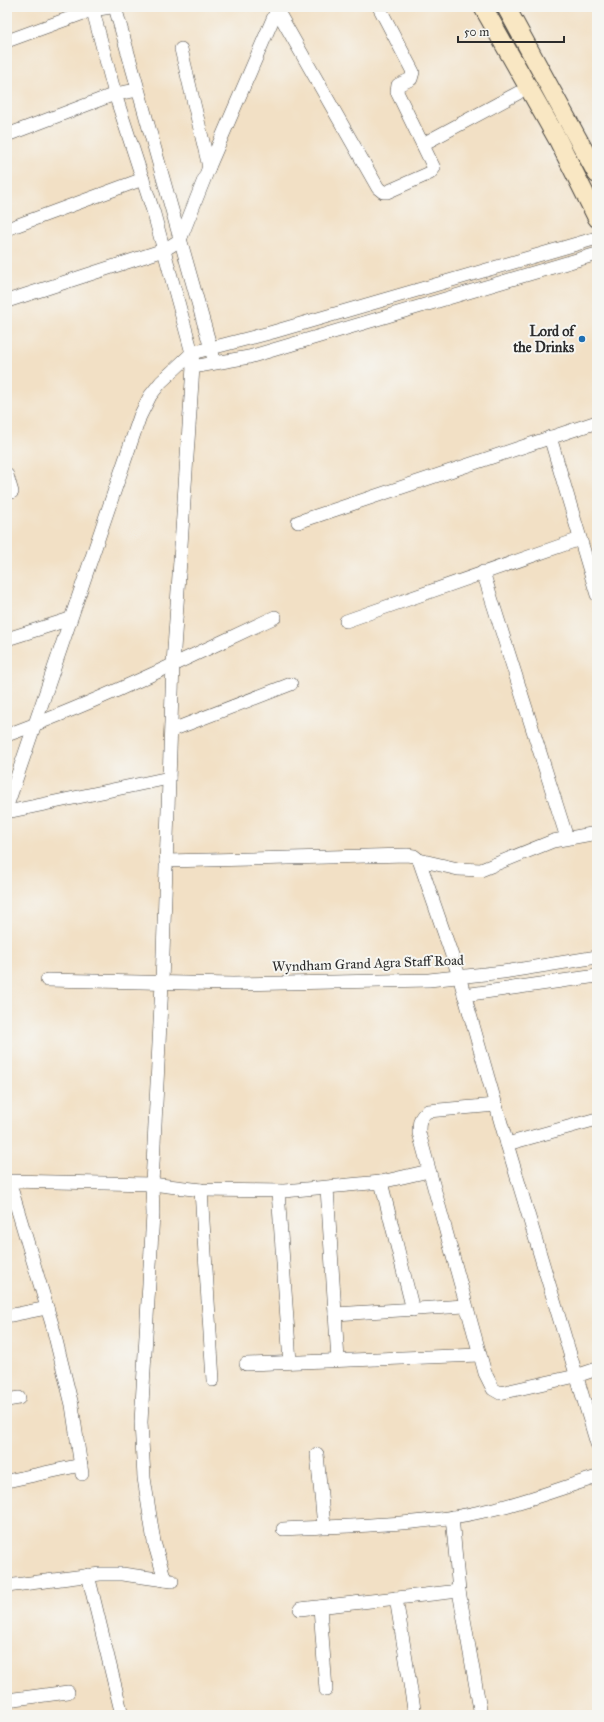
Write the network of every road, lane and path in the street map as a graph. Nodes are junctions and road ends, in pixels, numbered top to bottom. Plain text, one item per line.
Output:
1 (111, 7) edge
2 (115, 7) edge
3 (379, 7) edge
4 (483, 7) edge
5 (277, 8) edge
6 (509, 8) edge
7 (92, 9) edge
8 (492, 24) junction
9 (7, 41) edge
10 (181, 49) dead end
11 (138, 90) junction
12 (518, 93) dead end
13 (115, 94) junction
14 (7, 135) edge
15 (423, 144) junction
16 (208, 167) junction
17 (597, 174) edge
18 (143, 179) junction
19 (597, 218) edge
20 (7, 229) edge
21 (597, 238) edge
22 (180, 240) junction
23 (164, 250) junction
24 (597, 254) edge
25 (7, 301) edge
26 (211, 348) junction
27 (192, 353) junction
28 (215, 364) junction
29 (193, 368) junction
30 (597, 422) edge
31 (550, 437) junction
32 (7, 475) edge
33 (12, 492) dead end
34 (298, 522) dead end
35 (580, 539) junction
36 (483, 572) junction
37 (597, 595) edge
38 (275, 617) dead end
39 (70, 619) junction
40 (346, 621) dead end
41 (7, 639) edge
42 (173, 664) junction
43 (291, 684) dead end
44 (34, 725) junction
45 (172, 730) junction
46 (7, 735) edge
47 (169, 778) junction
48 (7, 806) edge
49 (7, 812) edge
50 (597, 833) edge
51 (567, 838) junction
52 (419, 860) junction
53 (166, 861) junction
54 (597, 957) edge
55 (459, 976) junction
56 (597, 976) edge
57 (47, 980) dead end
58 (162, 983) junction
59 (464, 995) junction
60 (496, 1105) junction
61 (597, 1119) edge
62 (507, 1144) junction
63 (429, 1171) junction
64 (8, 1181) edge
65 (381, 1182) junction
66 (152, 1184) junction
67 (327, 1188) junction
68 (201, 1190) junction
69 (278, 1191) junction
70 (465, 1306) junction
71 (47, 1308) junction
72 (413, 1310) junction
73 (335, 1314) junction
74 (7, 1316) edge
75 (479, 1355) junction
76 (338, 1360) junction
77 (290, 1362) junction
78 (246, 1364) dead end
79 (597, 1369) edge
80 (576, 1376) junction
81 (212, 1380) dead end
82 (593, 1416) edge
83 (597, 1444) edge
84 (317, 1454) dead end
85 (597, 1477) edge
86 (7, 1481) edge
87 (452, 1517) junction
88 (324, 1526) junction
89 (283, 1528) dead end
90 (88, 1575) junction
91 (7, 1586) edge
92 (459, 1590) junction
93 (396, 1598) junction
94 (320, 1607) junction
95 (300, 1609) dead end
96 (326, 1690) dead end
97 (68, 1692) dead end
98 (7, 1700) edge
99 (122, 1715) edge
100 (415, 1715) edge
101 (481, 1715) edge

1 - 7 street
2 - 11 street
3 - 15 street
4 - 8 street
5 - 15 street
5 - 16 street
6 - 8 street
6 - 17 street
7 - 9 street
7 - 13 street
8 - 19 street
10 - 16 street
11 - 13 street
11 - 22 street
12 - 15 street
13 - 14 street
13 - 18 street
16 - 22 street
18 - 20 street
18 - 23 street
21 - 26 street
22 - 23 street
22 - 26 street
23 - 25 street
23 - 27 street
24 - 28 street
26 - 27 street
26 - 28 street
27 - 29 street
27 - 39 street
28 - 29 street
29 - 42 street
30 - 31 street
31 - 34 street
31 - 35 street
32 - 33 street
35 - 36 street
35 - 37 street
36 - 40 street
36 - 51 street
38 - 42 street
39 - 41 street
39 - 44 street
42 - 44 street
42 - 45 street
43 - 45 street
44 - 46 street
44 - 48 street
45 - 47 street
47 - 49 street
47 - 53 street
50 - 51 street
51 - 52 street
52 - 53 street
52 - 55 street
53 - 58 street
54 - 55 street, Wyndham Grand Agra Staff Road
55 - 58 street, Wyndham Grand Agra Staff Road
55 - 59 street
56 - 59 street
57 - 58 street, Wyndham Grand Agra Staff Road
58 - 66 street
59 - 60 street
60 - 62 street
60 - 63 street
61 - 62 street
62 - 80 street
63 - 65 street
63 - 70 street
64 - 66 street
64 - 71 street
65 - 67 street
65 - 72 street
66 - 68 street
66 - 90 street
67 - 69 street
67 - 73 street
68 - 69 street
68 - 81 street
69 - 77 street
70 - 72 street
70 - 75 street
71 - 74 street
71 - 86 street
72 - 73 street
73 - 76 street
75 - 76 street
75 - 80 street
76 - 77 street
77 - 78 street
79 - 80 street
80 - 82 street
82 - 83 street
84 - 88 street
85 - 87 street
87 - 88 street
87 - 92 street
88 - 89 street
90 - 91 street
90 - 99 street
92 - 93 street
92 - 101 street
93 - 94 street
93 - 100 street
94 - 95 street
94 - 96 street
97 - 98 street

